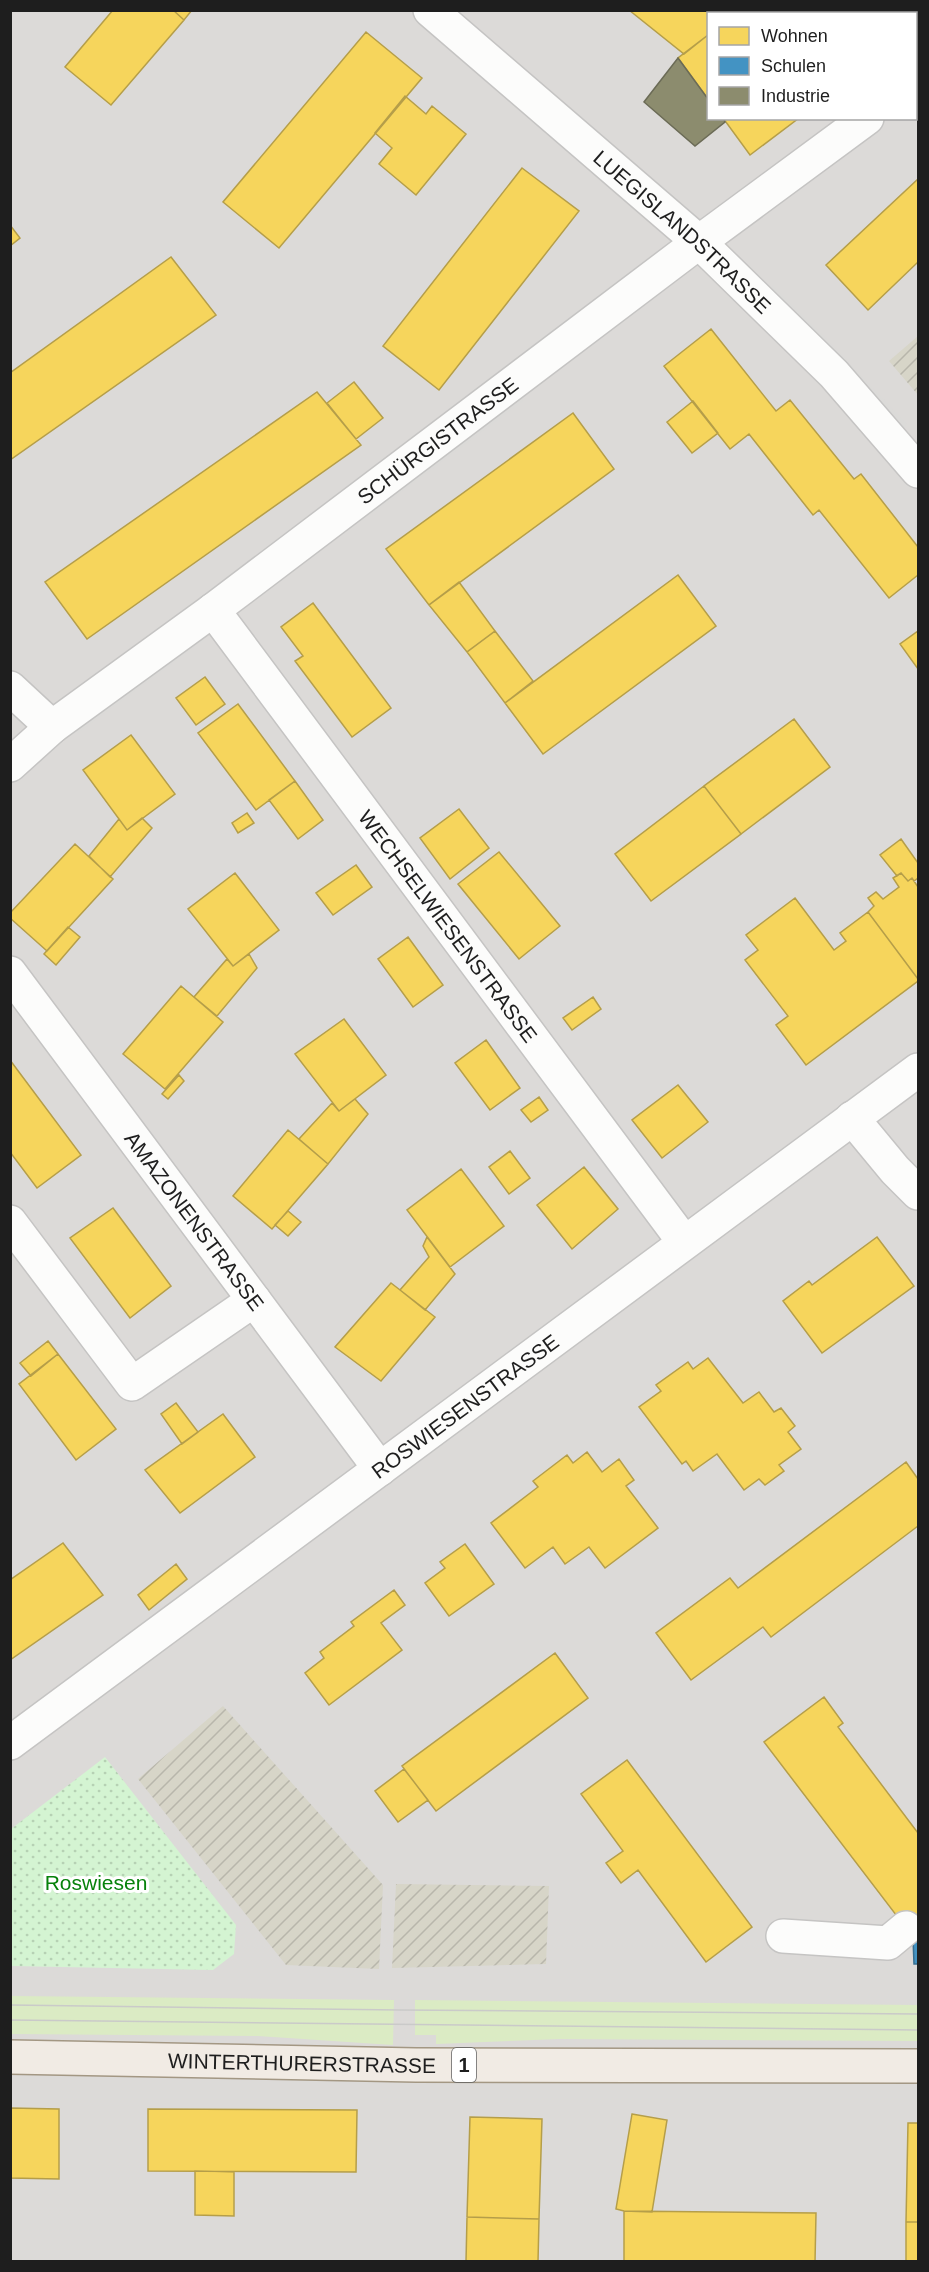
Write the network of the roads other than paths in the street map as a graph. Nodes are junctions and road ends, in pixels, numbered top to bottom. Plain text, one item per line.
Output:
1 (430, 10) edge
2 (864, 120) edge
3 (699, 242) junction
4 (918, 471) edge
5 (213, 610) junction
6 (10, 688) edge
7 (52, 727) junction
8 (10, 765) edge
9 (10, 974) edge
10 (918, 1070) edge
11 (852, 1118) junction
12 (918, 1192) edge
13 (10, 1222) edge
14 (684, 1242) junction
15 (254, 1300) junction
16 (380, 1469) junction
17 (10, 1743) edge
18 (906, 1928) dead end
19 (783, 1936) dead end
20 (10, 2057) edge
21 (918, 2066) edge

1 - 3 street, LUEGISLANDSTRASSE
2 - 3 street, SCHÜRGISTRASSE
3 - 4 street, LUEGISLANDSTRASSE
3 - 5 street, SCHÜRGISTRASSE
5 - 7 street, SCHÜRGISTRASSE
5 - 14 street, WECHSELWIESENSTRASSE
6 - 7 street
7 - 8 street, SCHÜRGISTRASSE
9 - 15 street, AMAZONENSTRASSE
10 - 11 street, ROSWIESENSTRASSE
11 - 12 street
11 - 14 street, ROSWIESENSTRASSE
13 - 15 street
14 - 16 street, ROSWIESENSTRASSE
15 - 16 street, AMAZONENSTRASSE
16 - 17 street, ROSWIESENSTRASSE
18 - 19 street
20 - 21 main road, WINTERTHURERSTRASSE / 1

